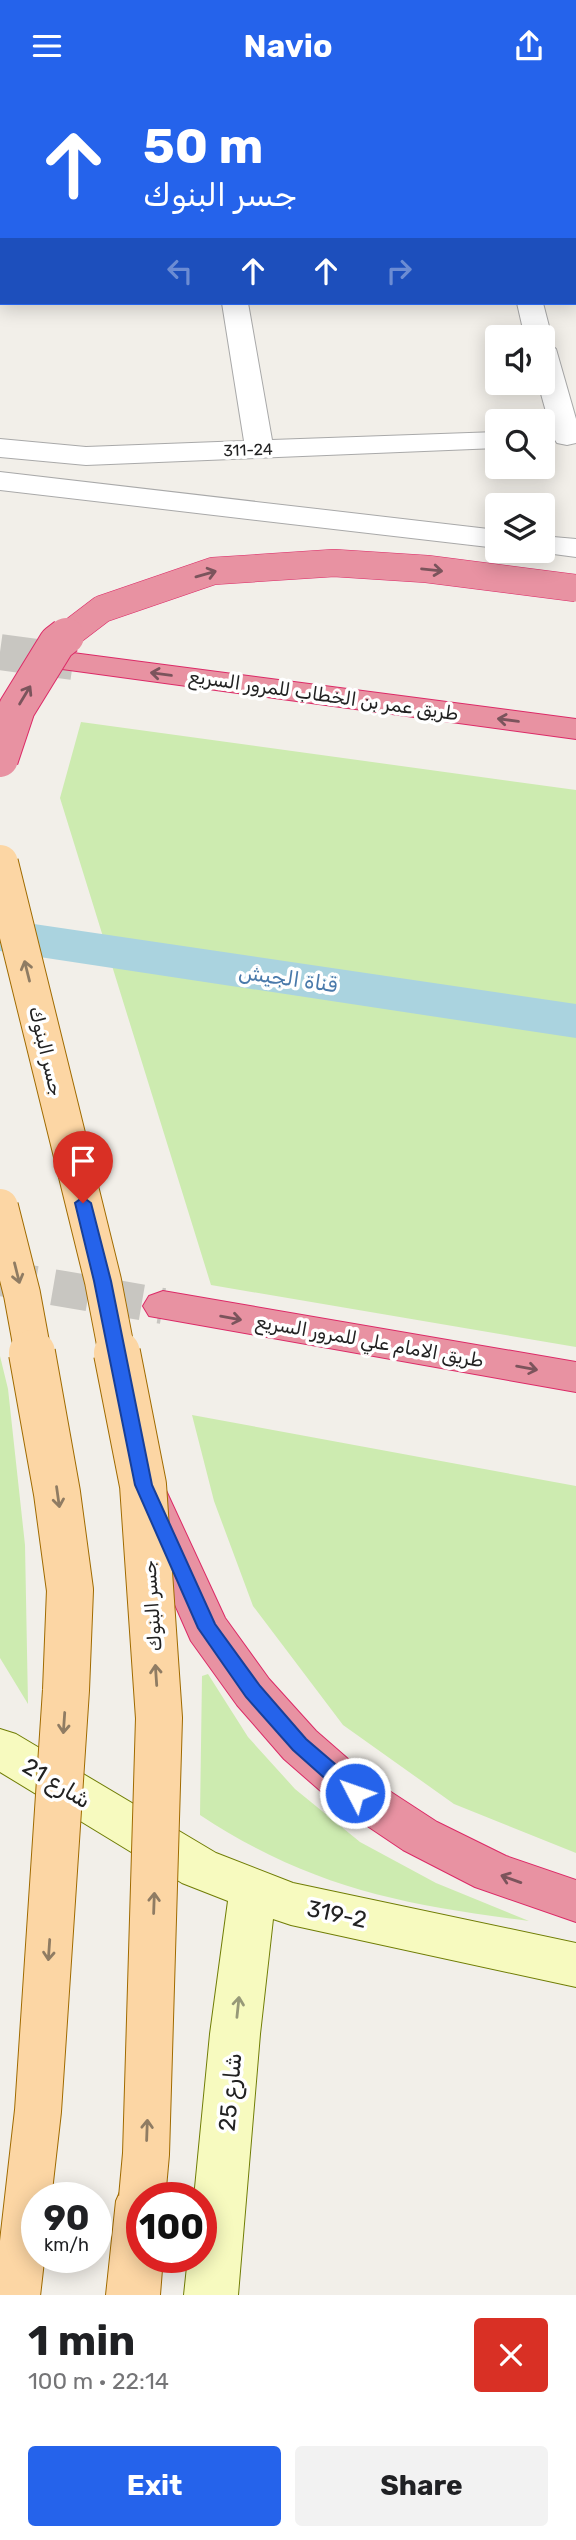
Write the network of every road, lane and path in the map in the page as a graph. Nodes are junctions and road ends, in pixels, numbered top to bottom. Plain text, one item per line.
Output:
1 (235, 305) edge
2 (531, 305) edge
3 (536, 325) edge
4 (552, 395) edge
5 (562, 438) edge
6 (485, 440) edge
7 (0, 448) edge
8 (259, 449) junction
9 (0, 481) edge
10 (485, 538) edge
11 (555, 546) edge
12 (576, 548) edge
13 (576, 588) edge
14 (73, 662) tunnel mouth
15 (576, 729) edge
16 (0, 759) edge
17 (0, 863) edge
18 (0, 1207) edge
19 (163, 1306) tunnel mouth
20 (576, 1377) edge
21 (143, 1485) junction
22 (0, 1748) edge
23 (114, 1817) joint
24 (253, 1889) junction
25 (576, 1901) edge
26 (576, 1965) edge
27 (144, 2182) edge
28 (134, 2273) edge
29 (17, 2295) edge
30 (132, 2295) edge
31 (211, 2295) edge

1 - 8 street
2 - 3 street
4 - 5 street
6 - 8 street, 311-24
7 - 8 street, 311-24
9 - 10 street
11 - 12 street
16 -> 13 highway, bridge
15 -> 14 highway, طريق عمر بن الخطاب للمرور السريع
21 -> 17 main road, جسر البنوك, bridge
18 -> 29 main road, bridge
19 -> 20 highway, طريق الامام علي للمرور السريع
25 -> 21 highway
27 -> 21 main road, جسر البنوك, bridge
22 - 23 street, شارع 21
23 - 24 street, 319-2
24 - 26 street, 319-2
31 -> 24 street, شارع 25
28 - 30 main road, جسر البنوك

